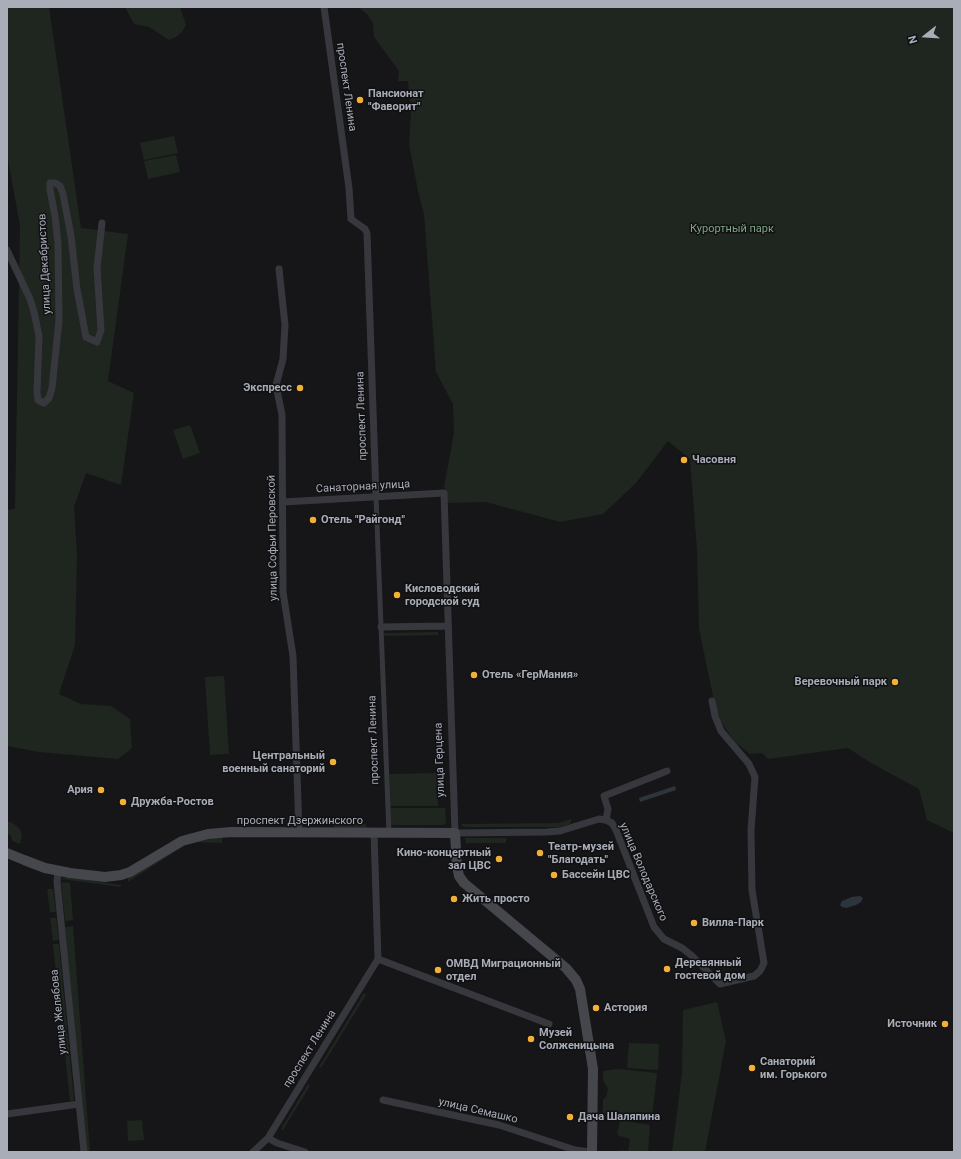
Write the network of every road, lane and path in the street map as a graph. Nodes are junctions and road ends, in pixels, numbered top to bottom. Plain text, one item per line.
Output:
1 (324, 7) edge
2 (102, 223) dead end
3 (7, 250) edge
4 (280, 269) dead end
5 (444, 493) joint
6 (376, 497) junction
7 (283, 502) junction
8 (447, 626) junction
9 (381, 627) junction
10 (712, 701) dead end
11 (667, 771) dead end
12 (606, 820) junction
13 (299, 832) junction
14 (374, 833) junction
15 (389, 833) junction
16 (455, 833) junction
17 (7, 853) edge
18 (58, 870) junction
19 (378, 959) junction
20 (549, 1024) dead end
21 (383, 1100) dead end
22 (79, 1104) junction
23 (7, 1114) edge
24 (268, 1138) junction
25 (84, 1152) edge
26 (253, 1152) edge
27 (305, 1152) edge
28 (591, 1152) edge

1 - 6 street, проспект Ленина
2 - 3 street, улица Декабристов
4 - 7 street, улица Софьи Перовской
5 - 6 street, Санаторная улица
5 - 8 street, улица Герцена
6 - 7 street, Санаторная улица
6 - 9 street, проспект Ленина
7 - 13 street, улица Софьи Перовской
8 - 9 street
8 - 16 street, улица Герцена
9 - 15 street, проспект Ленина
10 - 12 street, улица Володарского
11 - 12 street
12 - 16 street, проспект Дзержинского
13 - 14 main road, проспект Дзержинского
13 - 18 main road, проспект Дзержинского
14 - 15 main road, проспект Дзержинского
14 - 19 street
15 - 16 main road, проспект Дзержинского
16 - 28 main road, улица Герцена
17 - 18 main road, проспект Дзержинского
18 - 22 street, улица Желябова
19 - 20 street
19 - 24 street, проспект Ленина
21 - 28 street, улица Семашко
22 - 23 street
22 - 25 street, улица Желябова
24 - 26 street, проспект Ленина
24 - 27 street

